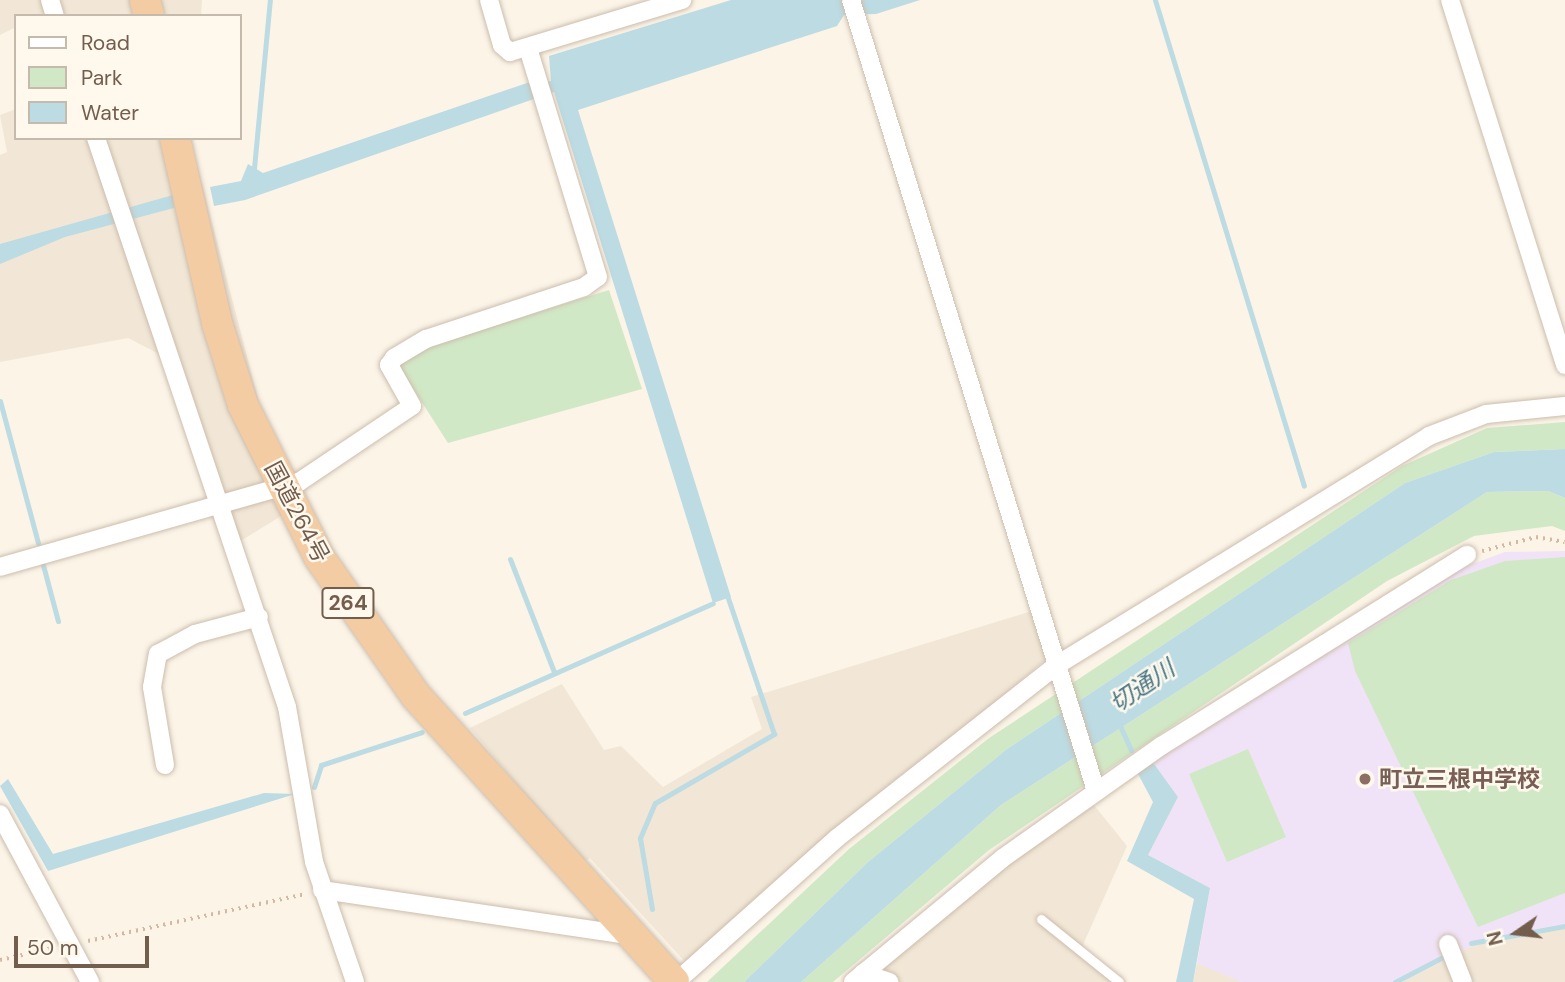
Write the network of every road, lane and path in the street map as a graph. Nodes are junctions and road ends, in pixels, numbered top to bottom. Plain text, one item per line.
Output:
1 (489, 0) edge
2 (682, 0) edge
3 (851, 0) edge
4 (1450, 0) edge
5 (528, 48) junction
6 (97, 140) edge
7 (175, 140) edge
8 (1565, 365) edge
9 (1565, 406) edge
10 (281, 489) junction
11 (219, 501) junction
12 (1565, 542) edge
13 (1467, 555) joint
14 (0, 567) edge
15 (259, 617) junction
16 (1058, 670) junction
17 (165, 765) dead end
18 (1095, 788) junction
19 (0, 814) edge
20 (322, 890) junction
21 (1041, 919) dead end
22 (628, 935) junction
23 (72, 944) junction
24 (1448, 944) dead end
25 (0, 960) edge
26 (858, 977) edge
27 (90, 982) edge
28 (355, 982) edge
29 (675, 982) edge
30 (889, 982) edge
31 (1119, 982) edge
32 (1463, 982) edge

1 - 5 street
2 - 5 street
3 - 16 street
4 - 8 street
5 - 10 street
6 - 11 street
7 - 10 highway, 国道264号 / 264
9 - 16 street
10 - 11 street
10 - 22 highway, 国道264号 / 264
11 - 14 street
11 - 15 street
12 - 13 path
13 - 18 street
15 - 17 street
15 - 20 street
16 - 18 street
16 - 29 street
18 - 26 street
19 - 23 street
20 - 22 street
20 - 23 path
20 - 28 street
21 - 31 lane
22 - 29 highway, 国道264号 / 264
23 - 25 path
23 - 27 street
24 - 32 street
26 - 30 street

